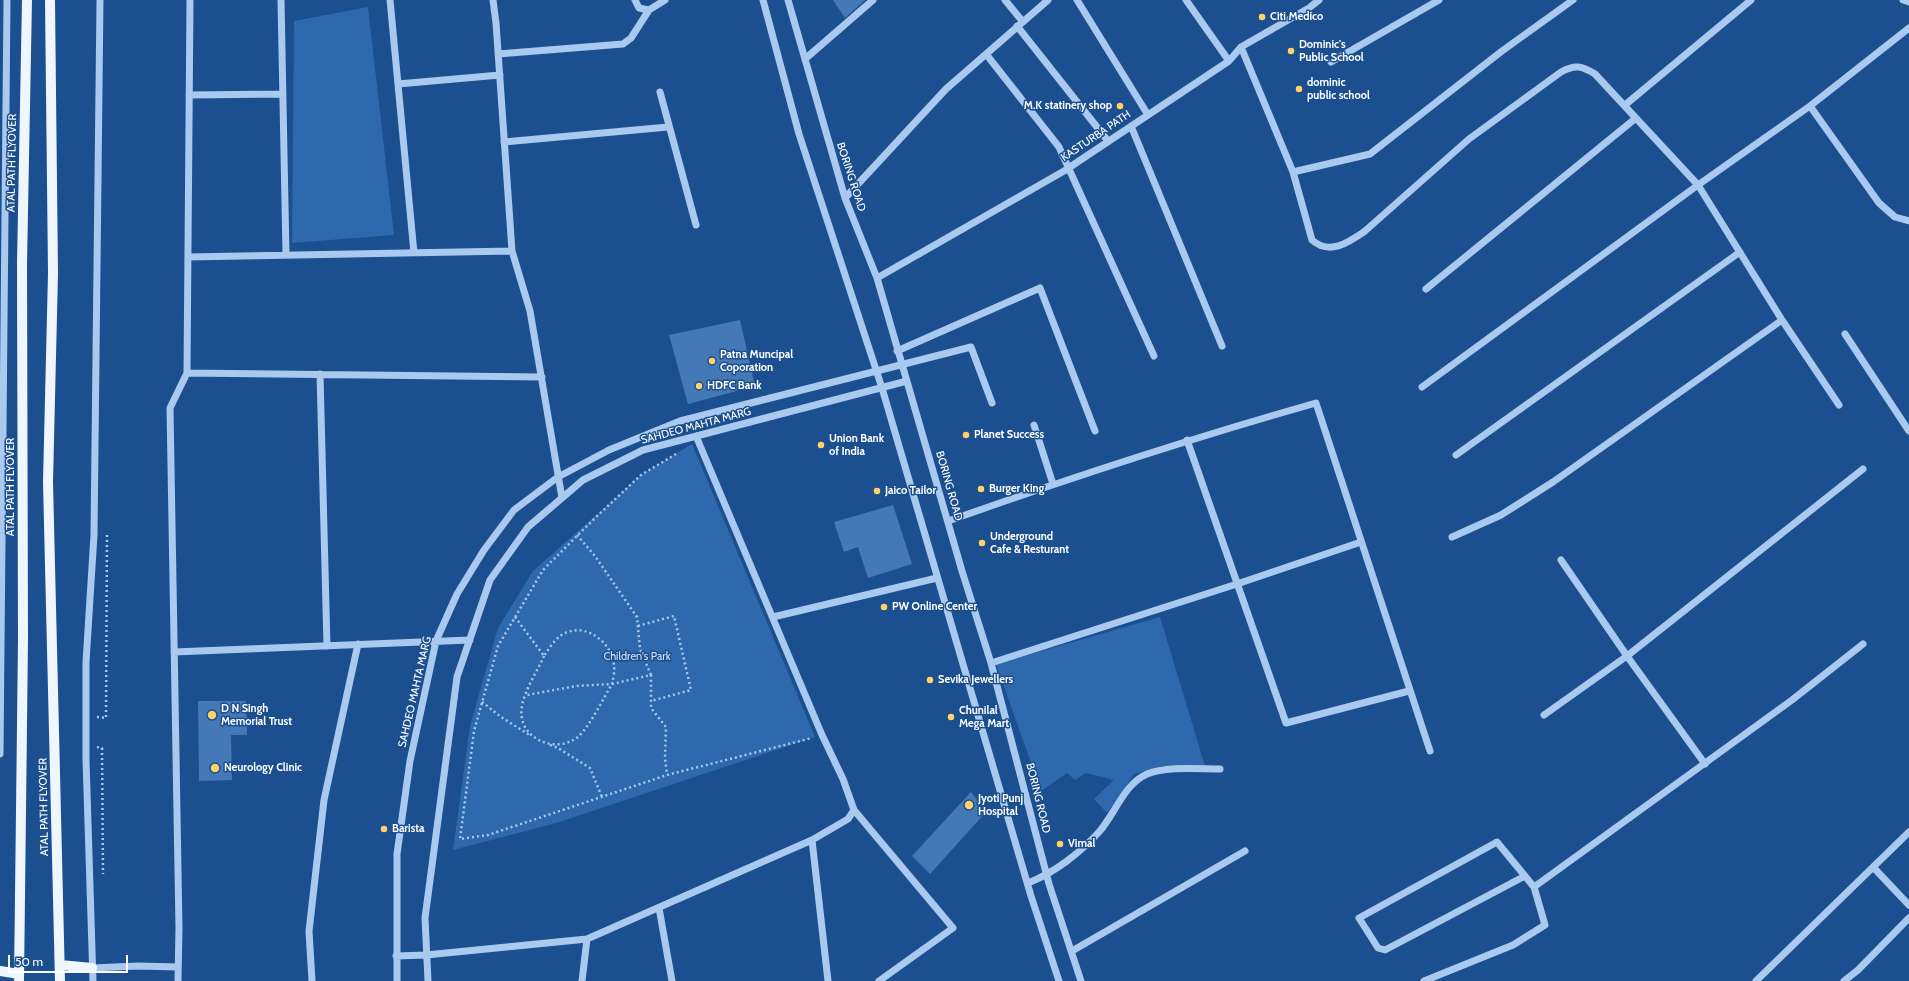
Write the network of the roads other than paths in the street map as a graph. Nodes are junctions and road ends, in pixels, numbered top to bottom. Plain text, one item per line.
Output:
1 (7, 0) edge
2 (27, 0) edge
3 (50, 0) edge
4 (100, 0) edge
5 (190, 0) edge
6 (281, 0) edge
7 (390, 0) edge
8 (493, 0) edge
9 (634, 0) edge
10 (665, 0) edge
11 (764, 0) edge
12 (788, 0) edge
13 (873, 0) edge
14 (1005, 0) edge
15 (1048, 0) edge
16 (1077, 0) edge
17 (1186, 0) edge
18 (1319, 0) edge
19 (1439, 0) edge
20 (1574, 0) edge
21 (1751, 0) edge
22 (1903, 0) edge
23 (1909, 2) edge
24 (648, 10) junction
25 (1020, 24) junction
26 (1909, 28) edge
27 (1241, 47) junction
28 (498, 54) junction
29 (986, 54) junction
30 (805, 59) junction
31 (1229, 61) junction
32 (1331, 62) dead end
33 (500, 75) junction
34 (398, 84) junction
35 (660, 92) dead end
36 (283, 94) junction
37 (189, 95) junction
38 (1624, 106) junction
39 (1810, 106) junction
40 (1148, 115) junction
41 (1636, 118) junction
42 (1131, 126) junction
43 (668, 127) junction
44 (504, 142) junction
45 (1108, 142) junction
46 (1068, 167) junction
47 (1293, 172) junction
48 (1698, 184) junction
49 (845, 198) junction
50 (1909, 221) edge
51 (696, 225) dead end
52 (512, 251) junction
53 (1740, 252) junction
54 (414, 253) junction
55 (286, 255) junction
56 (188, 257) junction
57 (3, 264) edge
58 (876, 278) junction
59 (1426, 289) dead end
60 (1782, 320) junction
61 (1845, 334) dead end
62 (1222, 346) dead end
63 (898, 351) junction
64 (1154, 356) dead end
65 (902, 365) junction
66 (876, 371) junction
67 (187, 373) junction
68 (320, 374) junction
69 (542, 377) junction
70 (907, 380) junction
71 (1422, 387) dead end
72 (882, 388) junction
73 (992, 403) dead end
74 (1839, 405) dead end
75 (1034, 425) dead end
76 (1095, 431) dead end
77 (1909, 431) edge
78 (696, 436) junction
79 (1187, 440) junction
80 (1456, 455) dead end
81 (1862, 469) dead end
82 (558, 477) junction
83 (1053, 484) junction
84 (562, 498) junction
85 (948, 521) junction
86 (1452, 536) dead end
87 (1362, 542) junction
88 (1561, 560) dead end
89 (937, 578) junction
90 (1237, 584) junction
91 (773, 617) junction
92 (470, 640) junction
93 (436, 641) junction
94 (358, 644) junction
95 (1863, 644) dead end
96 (327, 646) junction
97 (174, 652) junction
98 (1627, 656) junction
99 (991, 663) junction
100 (1409, 691) junction
101 (1544, 715) dead end
102 (1430, 751) dead end
103 (0, 753) edge
104 (1705, 764) junction
105 (1220, 769) dead end
106 (854, 810) junction
107 (1909, 832) edge
108 (812, 840) junction
109 (1245, 851) dead end
110 (1873, 867) junction
111 (1046, 876) junction
112 (1525, 876) junction
113 (1028, 883) junction
114 (1534, 887) junction
115 (1909, 905) edge
116 (659, 908) junction
117 (1909, 918) edge
118 (587, 939) junction
119 (1072, 950) junction
120 (426, 955) junction
121 (396, 956) junction
122 (60, 965) junction
123 (178, 967) junction
124 (92, 968) junction
125 (0, 971) edge
126 (19, 977) edge
127 (60, 981) edge
128 (93, 981) edge
129 (178, 981) edge
130 (312, 981) edge
131 (397, 981) edge
132 (428, 981) edge
133 (582, 981) edge
134 (672, 981) edge
135 (828, 981) edge
136 (879, 981) edge
137 (1059, 981) edge
138 (1081, 981) edge
139 (1424, 981) edge
140 (1756, 981) edge
141 (1844, 981) edge

1 - 57 street
2 - 126 main road, ATAL PATH FLYOVER
3 - 122 main road, ATAL PATH FLYOVER
4 - 124 street
5 - 37 street
6 - 36 street
7 - 34 street
8 - 28 street
9 - 24 street
10 - 24 street
11 - 66 street
12 - 30 street, BORING ROAD
13 - 30 street
14 - 25 street
15 - 25 street
16 - 40 street
17 - 31 street
18 - 27 street, KASTURBA PATH
19 - 32 street
20 - 47 street
21 - 38 street
22 - 23 street
24 - 28 street
25 - 29 street
25 - 45 street
26 - 39 street
27 - 31 street, KASTURBA PATH
27 - 47 street
28 - 33 street
29 - 46 street
29 - 49 street
30 - 49 street, BORING ROAD
31 - 40 street, KASTURBA PATH
33 - 34 street
33 - 44 street
34 - 54 street
35 - 43 street
36 - 37 street
36 - 55 street
37 - 56 street
38 - 41 street
38 - 47 street
39 - 48 street
39 - 50 street
40 - 42 street, KASTURBA PATH
41 - 48 street
41 - 59 street
42 - 45 street, KASTURBA PATH
42 - 62 street
43 - 44 street
43 - 51 street
44 - 52 street
45 - 46 street, KASTURBA PATH
46 - 58 street, KASTURBA PATH
46 - 64 street
48 - 53 street
48 - 71 street
49 - 58 street, BORING ROAD
52 - 54 street
52 - 69 street
53 - 60 street
53 - 80 street
54 - 55 street
55 - 56 street
56 - 67 street
57 - 103 street
58 - 63 street, BORING ROAD
60 - 74 street
60 - 86 street
61 - 77 street
63 - 65 street, BORING ROAD
63 - 76 street
65 - 66 street, SAHDEO MAHTA MARG
65 - 70 street, BORING ROAD
65 - 73 street, SAHDEO MAHTA MARG
66 - 72 street
66 - 82 street, SAHDEO MAHTA MARG
67 - 68 street
67 - 97 street
68 - 69 street
68 - 96 street
69 - 82 street
70 - 72 street, SAHDEO MAHTA MARG
70 - 85 street, BORING ROAD
72 - 78 street, SAHDEO MAHTA MARG
72 - 89 street
75 - 83 street
78 - 84 street, SAHDEO MAHTA MARG
78 - 91 street
79 - 83 street
79 - 87 street
79 - 90 street
81 - 98 street
82 - 84 street
82 - 93 street, SAHDEO MAHTA MARG
83 - 85 street
84 - 92 street, SAHDEO MAHTA MARG
85 - 99 street, BORING ROAD
87 - 90 street
87 - 100 street
88 - 98 street
89 - 91 street
89 - 113 street
90 - 99 street
90 - 100 street
91 - 106 street
92 - 93 street
92 - 120 street, SAHDEO MAHTA MARG
93 - 94 street
93 - 121 street, SAHDEO MAHTA MARG
94 - 96 street
94 - 130 street
95 - 104 street
96 - 97 street
97 - 123 street
98 - 101 street
98 - 104 street
99 - 111 street, BORING ROAD
100 - 102 street
104 - 114 street
105 - 111 street
106 - 108 street
106 - 136 street
107 - 110 street
108 - 116 street
108 - 135 street
109 - 119 street
110 - 115 street
110 - 140 street
111 - 113 street
111 - 119 street, BORING ROAD
112 - 112 street
112 - 114 street
113 - 137 street
114 - 139 street
116 - 118 street
116 - 134 street
117 - 141 street
118 - 120 street
118 - 133 street
119 - 138 street, BORING ROAD
120 - 121 street
120 - 132 street, SAHDEO MAHTA MARG
121 - 131 street, SAHDEO MAHTA MARG
122 - 124 main road
122 - 127 main road, ATAL PATH FLYOVER
123 - 124 street
123 - 129 street
124 - 128 street
125 - 126 main road

